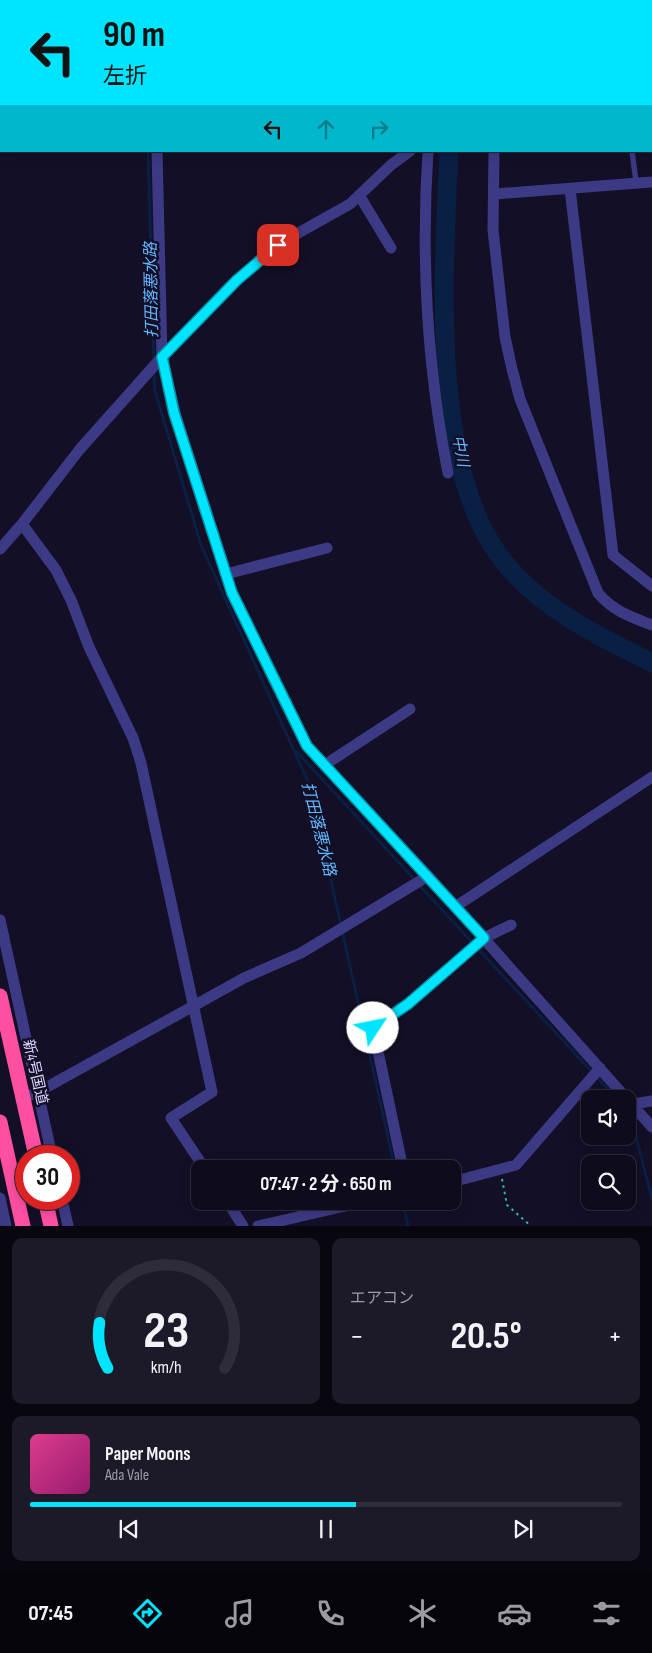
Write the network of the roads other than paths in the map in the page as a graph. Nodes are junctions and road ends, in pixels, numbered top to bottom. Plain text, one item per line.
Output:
1 (157, 152) edge
2 (409, 152) edge
3 (428, 152) edge
4 (494, 152) edge
5 (632, 152) edge
6 (636, 182) junction
7 (652, 182) edge
8 (570, 188) junction
9 (495, 194) junction
10 (359, 195) junction
11 (391, 248) dead end
12 (162, 357) junction
13 (448, 473) dead end
14 (22, 524) junction
15 (327, 548) dead end
16 (0, 549) edge
17 (226, 574) junction
18 (652, 586) edge
19 (652, 626) edge
20 (410, 710) dead end
21 (326, 764) junction
22 (652, 777) edge
23 (428, 876) junction
24 (455, 907) junction
25 (0, 920) edge
26 (511, 925) dead end
27 (484, 938) junction
28 (0, 996) edge
29 (194, 1005) junction
30 (600, 1068) junction
31 (620, 1090) edge
32 (38, 1092) junction
33 (23, 1098) junction
34 (652, 1101) edge
35 (636, 1104) edge
36 (636, 1108) edge
37 (0, 1122) edge
38 (652, 1127) edge
39 (34, 1145) edge
40 (50, 1145) edge
41 (199, 1160) edge
42 (401, 1160) edge
43 (461, 1180) edge
44 (0, 1198) edge
45 (47, 1210) edge
46 (64, 1210) edge
47 (233, 1210) edge
48 (328, 1210) edge
49 (6, 1226) edge
50 (23, 1226) edge
51 (51, 1226) edge
52 (68, 1226) edge
53 (243, 1226) edge
54 (258, 1226) edge

1 - 12 street
2 - 10 street
3 - 13 street
4 - 9 street
5 - 6 lane
6 - 7 street
6 - 8 street
8 - 9 street
8 - 18 street
9 - 19 street
10 - 11 street
10 - 12 street
12 - 14 street
12 - 17 street
14 - 16 street
14 - 29 street
15 - 17 street
17 - 21 street
20 - 21 street
21 - 23 street
22 - 24 street
23 - 24 street
23 - 29 street
24 - 27 street
25 - 32 street
26 - 27 street
27 - 30 street
27 - 42 street
28 - 33 highway, 新4号国道
29 - 32 street
29 - 41 street
30 - 31 street
30 - 43 street
32 - 33 street
32 - 40 street
33 - 39 highway, 新4号国道
34 - 35 street
36 - 38 street
37 - 50 highway
44 - 49 street
45 - 51 highway
46 - 52 street
47 - 53 street
48 - 54 street

